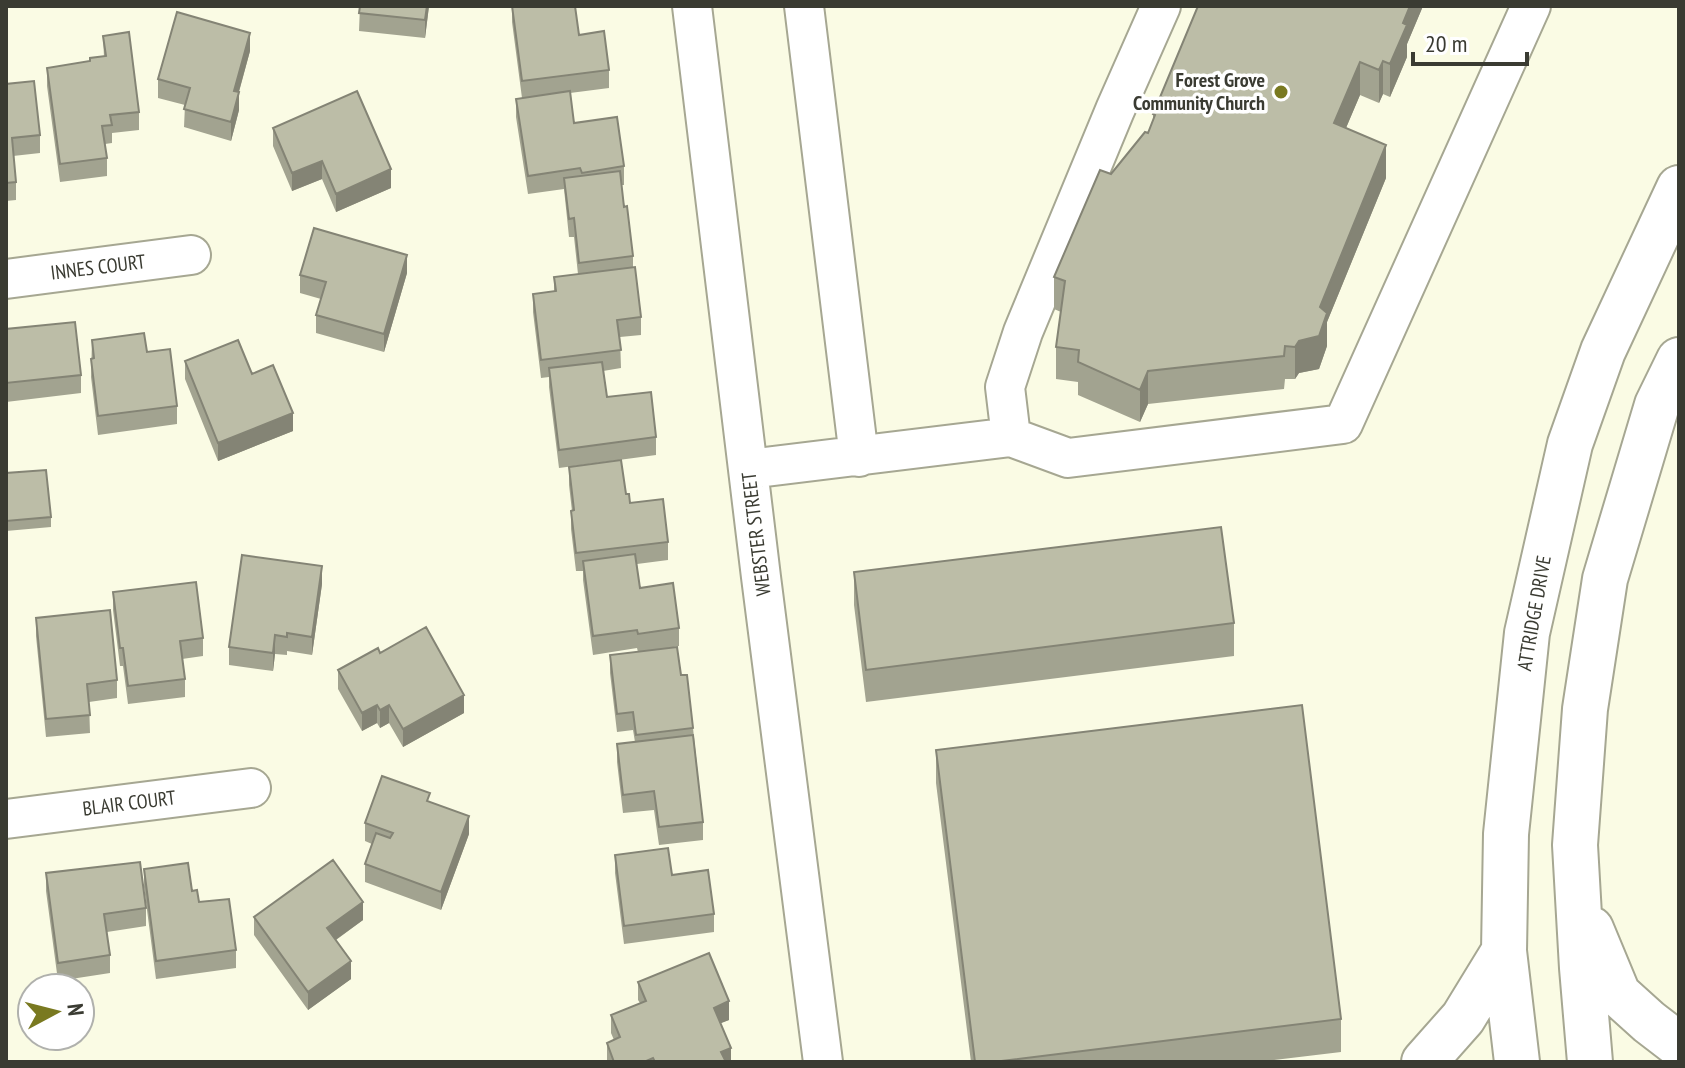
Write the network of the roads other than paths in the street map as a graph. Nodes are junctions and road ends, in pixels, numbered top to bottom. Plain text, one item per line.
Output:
1 (692, 6) edge
2 (804, 6) edge
3 (1161, 6) edge
4 (1531, 6) edge
5 (1679, 188) edge
6 (191, 255) dead end
7 (6, 279) edge
8 (1679, 360) edge
9 (1011, 437) junction
10 (859, 457) junction
11 (749, 469) junction
12 (251, 788) dead end
13 (6, 819) edge
14 (1578, 893) junction
15 (1504, 951) junction
16 (1679, 1045) edge
17 (823, 1062) edge
18 (1424, 1062) edge
19 (1517, 1062) edge
20 (1590, 1062) edge

1 - 11 street, WEBSTER STREET
2 - 10 street
3 - 9 street
4 - 9 street
5 - 15 main road, ATTRIDGE DRIVE
6 - 7 street, INNES COURT
8 - 14 main road
9 - 10 street
10 - 11 street
11 - 17 street, WEBSTER STREET
12 - 13 street, BLAIR COURT
14 - 16 main road
14 - 20 main road
15 - 18 main road
15 - 19 main road, ATTRIDGE DRIVE

